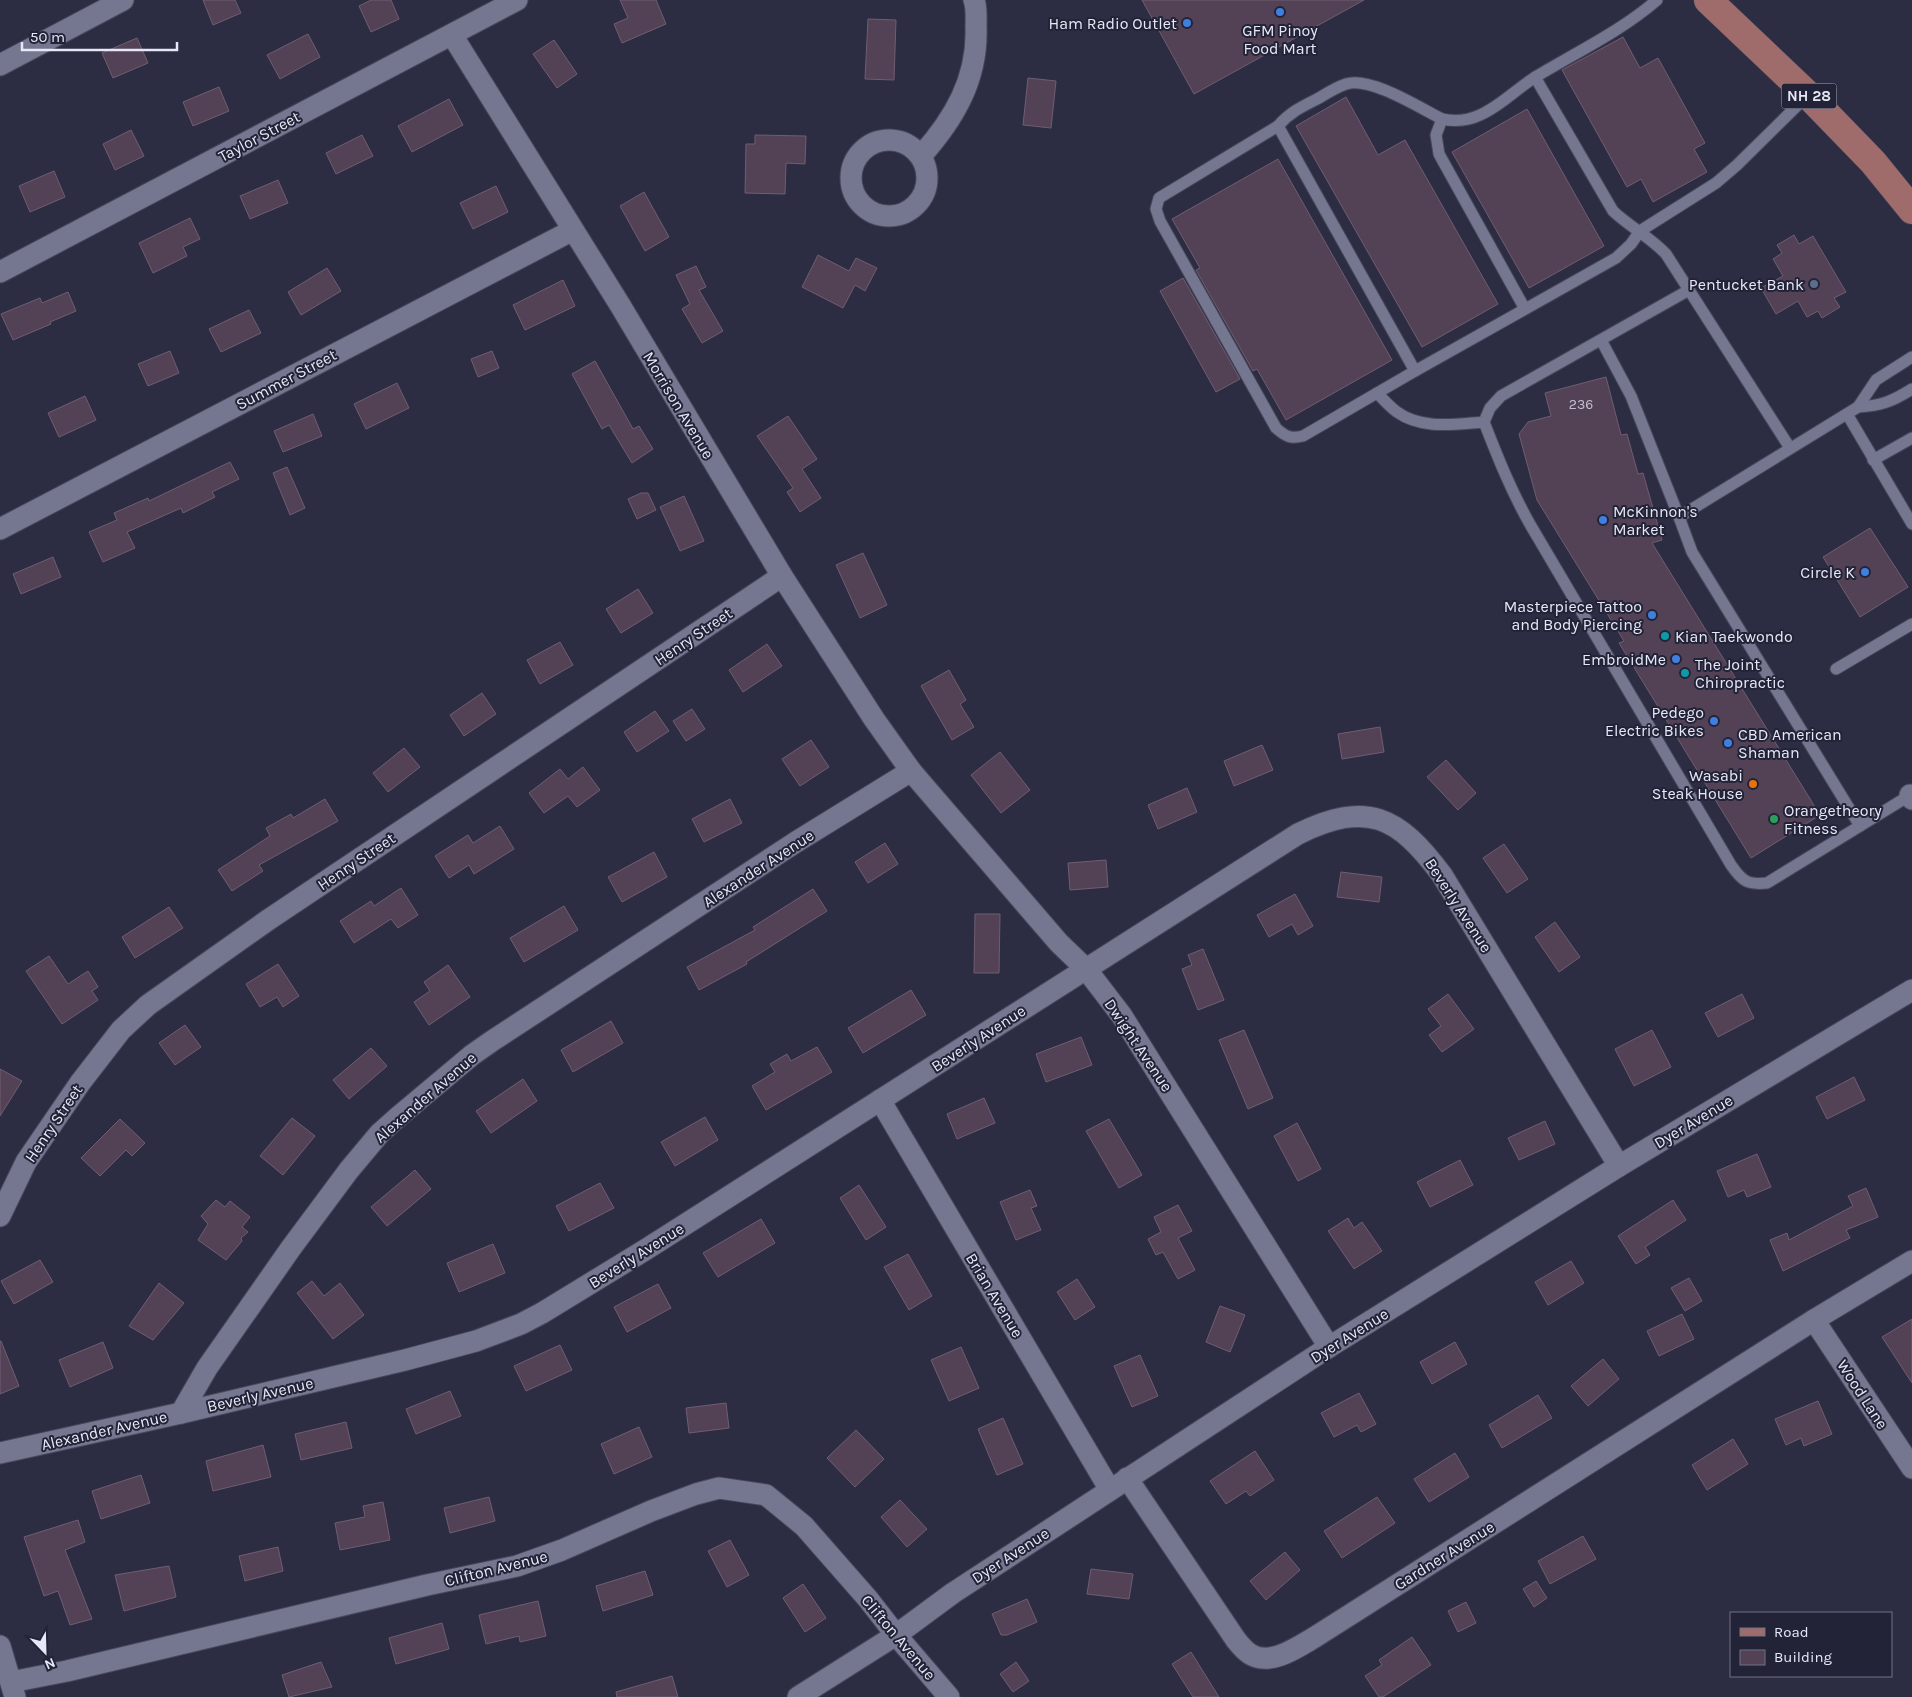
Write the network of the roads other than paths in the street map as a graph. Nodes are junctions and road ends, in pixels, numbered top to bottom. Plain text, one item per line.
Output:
1 (123, 0) edge
2 (517, 0) edge
3 (974, 0) edge
4 (1657, 0) edge
5 (1708, 0) edge
6 (452, 35) junction
7 (0, 65) edge
8 (1535, 77) junction
9 (1808, 95) junction
10 (1442, 119) junction
11 (1278, 126) junction
12 (921, 156) dead end
13 (1912, 210) edge
14 (573, 230) junction
15 (1640, 231) junction
16 (0, 272) edge
17 (1690, 290) junction
18 (1525, 309) junction
19 (1601, 340) junction
20 (1912, 357) edge
21 (1415, 371) junction
22 (1912, 390) edge
23 (1377, 393) junction
24 (1858, 407) junction
25 (1847, 414) junction
26 (1484, 422) junction
27 (1912, 438) edge
28 (1790, 448) junction
29 (1873, 460) junction
30 (1679, 517) junction
31 (1912, 524) edge
32 (0, 529) edge
33 (782, 576) junction
34 (1912, 624) edge
35 (1836, 669) dead end
36 (911, 771) junction
37 (1911, 796) edge
38 (1860, 826) junction
39 (1086, 969) junction
40 (1912, 990) edge
41 (880, 1100) junction
42 (1619, 1166) junction
43 (0, 1216) edge
44 (1912, 1261) edge
45 (1814, 1320) junction
46 (1329, 1347) junction
47 (181, 1412) junction
48 (0, 1453) edge
49 (1912, 1468) edge
50 (1119, 1484) junction
51 (896, 1635) junction
52 (0, 1646) edge
53 (13, 1689) edge
54 (798, 1697) edge
55 (949, 1697) edge

1 - 7 street
2 - 6 street, Taylor Street
3 - 12 street
4 - 8 lane
5 - 9 main road, NH 28
6 - 14 street, Morrison Avenue
6 - 16 street, Taylor Street
8 - 10 lane
8 - 15 lane
9 - 13 main road, NH 28
9 - 15 lane
10 - 11 lane
10 - 18 lane
11 - 21 lane
11 - 23 lane
14 - 32 street, Summer Street
14 - 33 street, Morrison Avenue
15 - 17 lane
15 - 18 lane
17 - 19 lane
17 - 28 lane
18 - 21 lane
19 - 26 lane
19 - 30 lane
20 - 24 lane
21 - 23 lane
22 - 24 lane
23 - 26 lane
24 - 25 lane
25 - 28 lane
25 - 29 lane
26 - 38 lane
27 - 29 lane
28 - 30 lane
29 - 31 lane
30 - 38 lane
33 - 36 street, Morrison Avenue
33 - 43 street, Henry Street
34 - 35 lane
36 - 39 street, Dwight Avenue
36 - 47 street, Alexander Avenue
37 - 38 lane
39 - 41 street, Beverly Avenue
39 - 42 street, Beverly Avenue
39 - 46 street, Dwight Avenue
40 - 42 street, Dyer Avenue
41 - 47 street, Beverly Avenue
41 - 50 street, Brian Avenue
42 - 46 street, Dyer Avenue
44 - 45 street, Gardner Avenue
45 - 49 street, Wood Lane
45 - 50 street, Gardner Avenue
46 - 50 street, Dyer Avenue
47 - 48 street, Alexander Avenue
50 - 51 street, Dyer Avenue
51 - 53 street, Clifton Avenue
51 - 54 street, Dyer Avenue
51 - 55 street, Clifton Avenue
52 - 53 street

